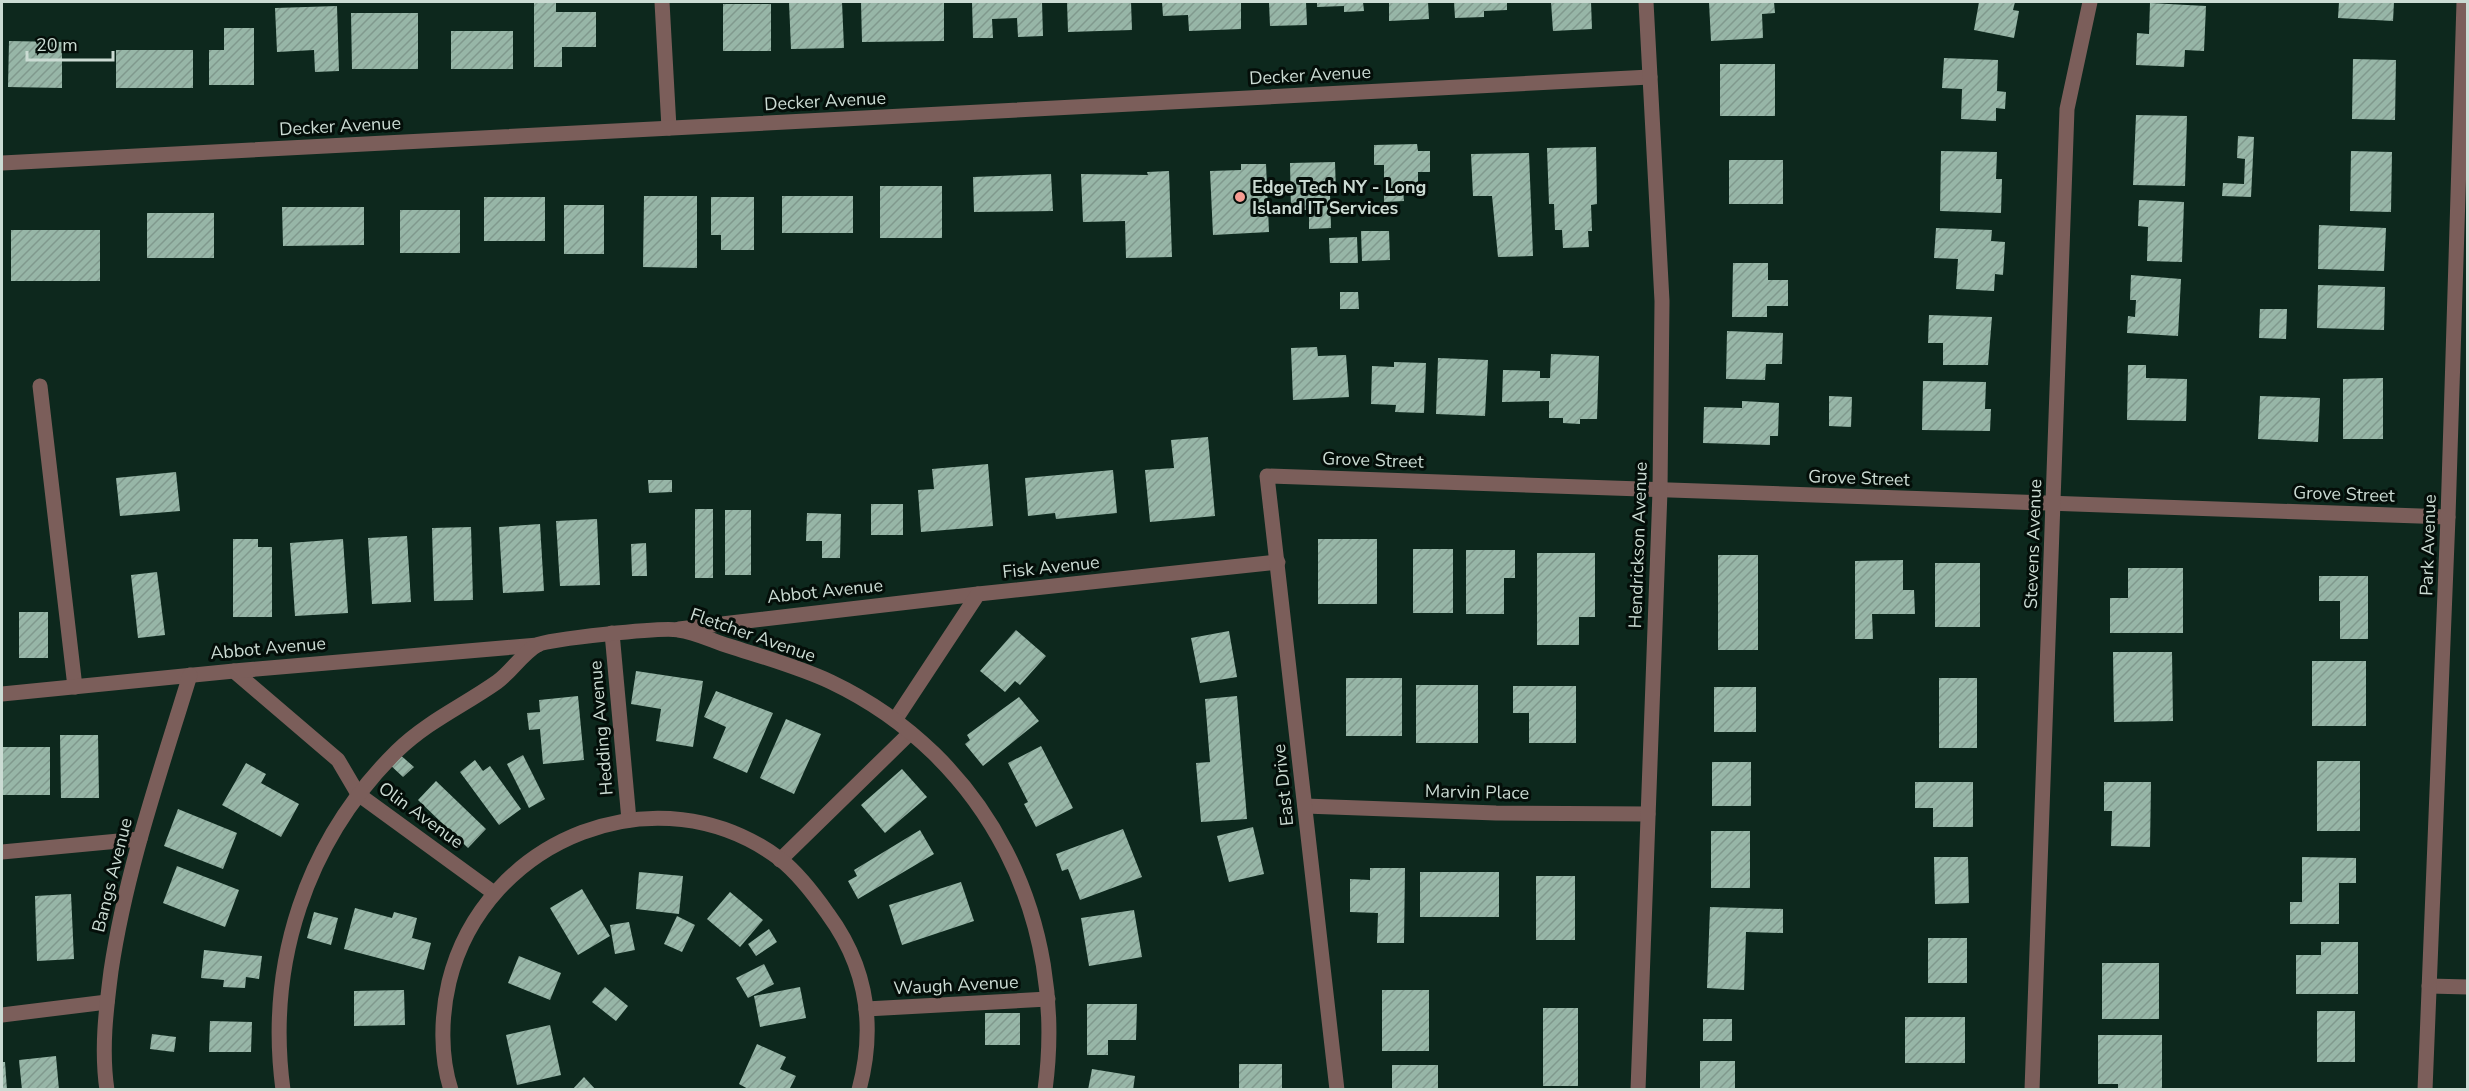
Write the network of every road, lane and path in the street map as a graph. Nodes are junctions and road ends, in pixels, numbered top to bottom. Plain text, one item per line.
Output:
1 (662, 2) edge
2 (1646, 2) edge
3 (2090, 2) edge
4 (2464, 2) edge
5 (1650, 77) junction
6 (669, 128) junction
7 (2, 163) edge
8 (2463, 205) edge
9 (40, 386) dead end
10 (1267, 476) joint
11 (1660, 490) junction
12 (2054, 505) junction
13 (2448, 517) junction
14 (1278, 562) junction
15 (978, 594) junction
16 (676, 629) junction
17 (612, 633) junction
18 (538, 645) junction
19 (234, 670) junction
20 (190, 675) junction
21 (75, 687) junction
22 (2, 694) edge
23 (895, 720) junction
24 (910, 733) junction
25 (358, 794) junction
26 (1305, 806) junction
27 (1648, 814) junction
28 (629, 820) junction
29 (140, 838) junction
30 (2, 852) edge
31 (780, 860) junction
32 (494, 893) junction
33 (2429, 986) junction
34 (2468, 987) edge
35 (1048, 999) junction
36 (107, 1002) junction
37 (866, 1010) junction
38 (2, 1015) edge
39 (107, 1089) edge
40 (283, 1089) edge
41 (452, 1089) edge
42 (859, 1089) edge
43 (1045, 1089) edge
44 (1337, 1089) edge
45 (1638, 1089) edge
46 (2032, 1089) edge
47 (2425, 1089) edge

1 - 6 street
2 - 5 street, Hendrickson Avenue
3 - 12 street, Stevens Avenue
4 - 8 street, Park Avenue
5 - 6 street, Decker Avenue
5 - 11 street, Hendrickson Avenue
6 - 7 street, Decker Avenue
8 - 13 street, Park Avenue
9 - 21 street
10 - 11 street, Grove Street
10 - 14 street, East Drive
11 - 12 street, Grove Street
11 - 27 street, Hendrickson Avenue
12 - 13 street, Grove Street
12 - 46 street, Stevens Avenue
13 - 33 street, Park Avenue
14 - 15 street, Fisk Avenue
14 - 26 street, East Drive
15 - 16 street, Abbot Avenue
15 - 23 street
16 - 17 street, Fletcher Avenue
16 - 23 street, Fletcher Avenue
17 - 18 street, Fletcher Avenue
17 - 28 street, Hedding Avenue
18 - 19 street, Abbot Avenue
18 - 25 street
19 - 20 street, Abbot Avenue
19 - 25 street, Olin Avenue
20 - 21 street, Abbot Avenue
20 - 29 street, Bangs Avenue
21 - 22 street, Abbot Avenue
23 - 24 street, Fletcher Avenue
24 - 31 street
24 - 35 street, Fletcher Avenue
25 - 32 street, Olin Avenue
25 - 40 street
26 - 27 street, Marvin Place
26 - 44 street, East Drive
27 - 45 street, Hendrickson Avenue
28 - 31 street
28 - 32 street
29 - 30 street
29 - 36 street, Bangs Avenue
31 - 37 street
32 - 41 street
33 - 34 street
33 - 47 street, Park Avenue
35 - 37 street, Waugh Avenue
35 - 43 street, Fletcher Avenue
36 - 38 street
36 - 39 street, Bangs Avenue
37 - 42 street

